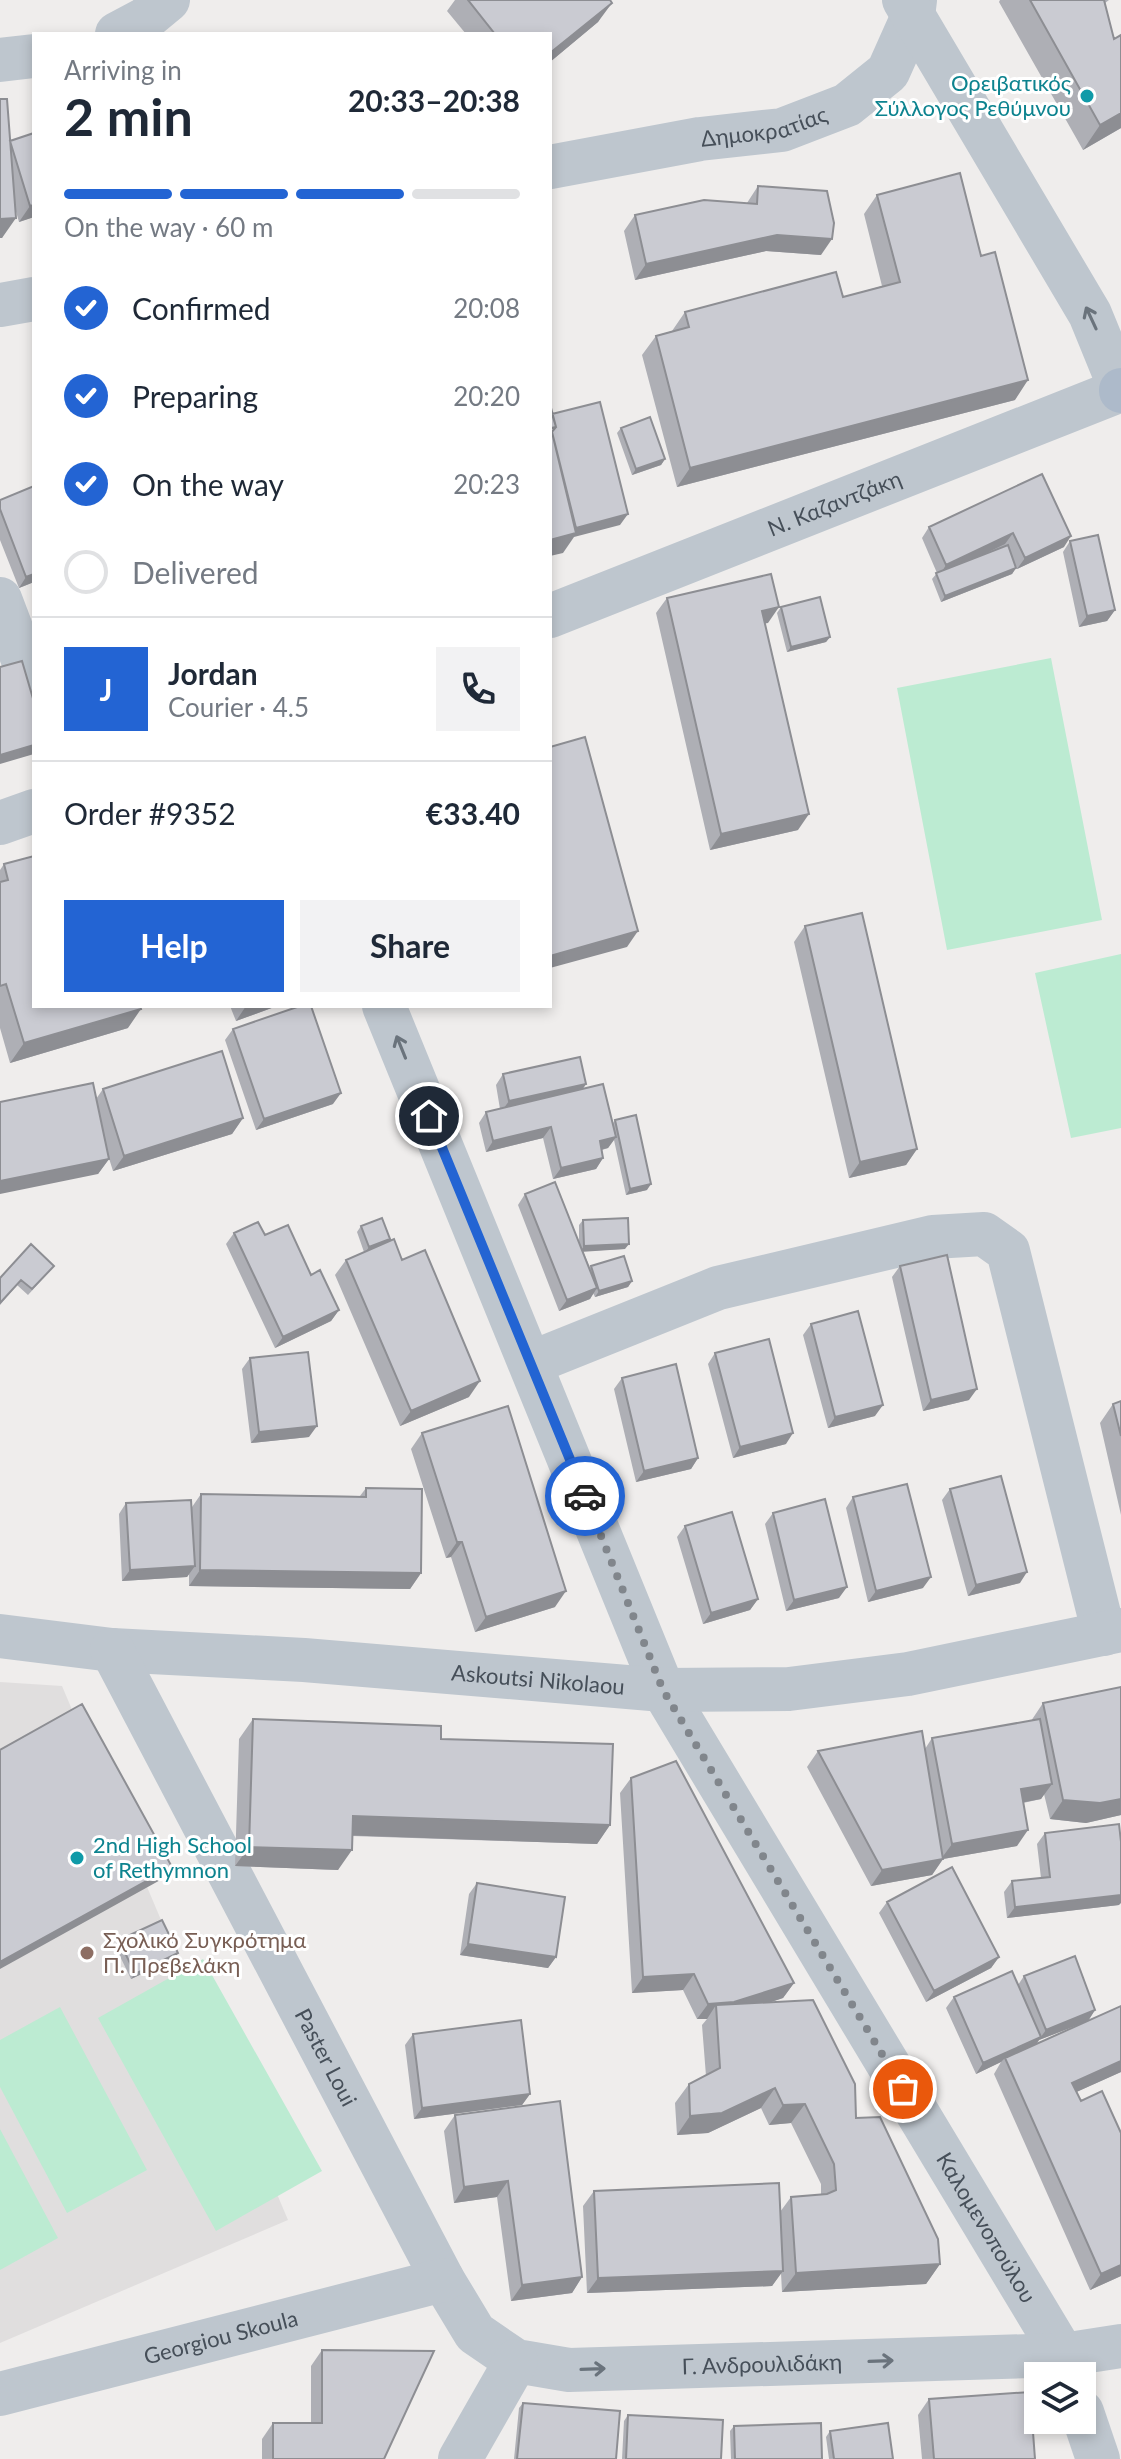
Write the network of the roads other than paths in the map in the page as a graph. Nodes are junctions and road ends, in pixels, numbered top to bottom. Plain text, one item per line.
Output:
1 (168, 0) edge
2 (911, 5) edge
3 (121, 32) edge
4 (32, 56) edge
5 (0, 60) edge
6 (552, 167) edge
7 (32, 299) edge
8 (0, 305) edge
9 (1121, 390) edge
10 (0, 599) edge
11 (552, 615) edge
12 (32, 684) edge
13 (32, 812) edge
14 (0, 823) edge
15 (385, 1008) edge
16 (531, 1363) junction
17 (1113, 1632) edge
18 (0, 1636) edge
19 (112, 1650) junction
20 (663, 1690) junction
21 (443, 2280) junction
22 (1121, 2346) edge
23 (516, 2361) junction
24 (1065, 2362) edge
25 (1078, 2362) edge
26 (1024, 2366) edge
27 (0, 2394) edge
28 (1089, 2434) edge
29 (460, 2459) edge
30 (1098, 2459) edge

1 - 3 street
2 - 6 street, Δημοκρατίας
9 -> 2 street
4 - 5 street
7 - 8 street
9 - 11 street, Ν. Καζαντζάκη
10 - 12 street
13 - 14 street
16 -> 15 street, Καλομενοπούλου
16 - 17 street
16 - 20 street, Καλομενοπούλου
17 - 20 street, Askoutsi Nikolaou
18 - 19 street, Askoutsi Nikolaou
19 - 20 street, Askoutsi Nikolaou
19 - 21 street, Paster Loui
20 - 24 street, Καλομενοπούλου
21 - 23 street, Paster Loui
21 - 27 street, Georgiou Skoula
22 - 25 street, Γ. Ανδρουλιδάκη
23 -> 26 street, Γ. Ανδρουλιδάκη
23 - 29 street
28 - 30 street

